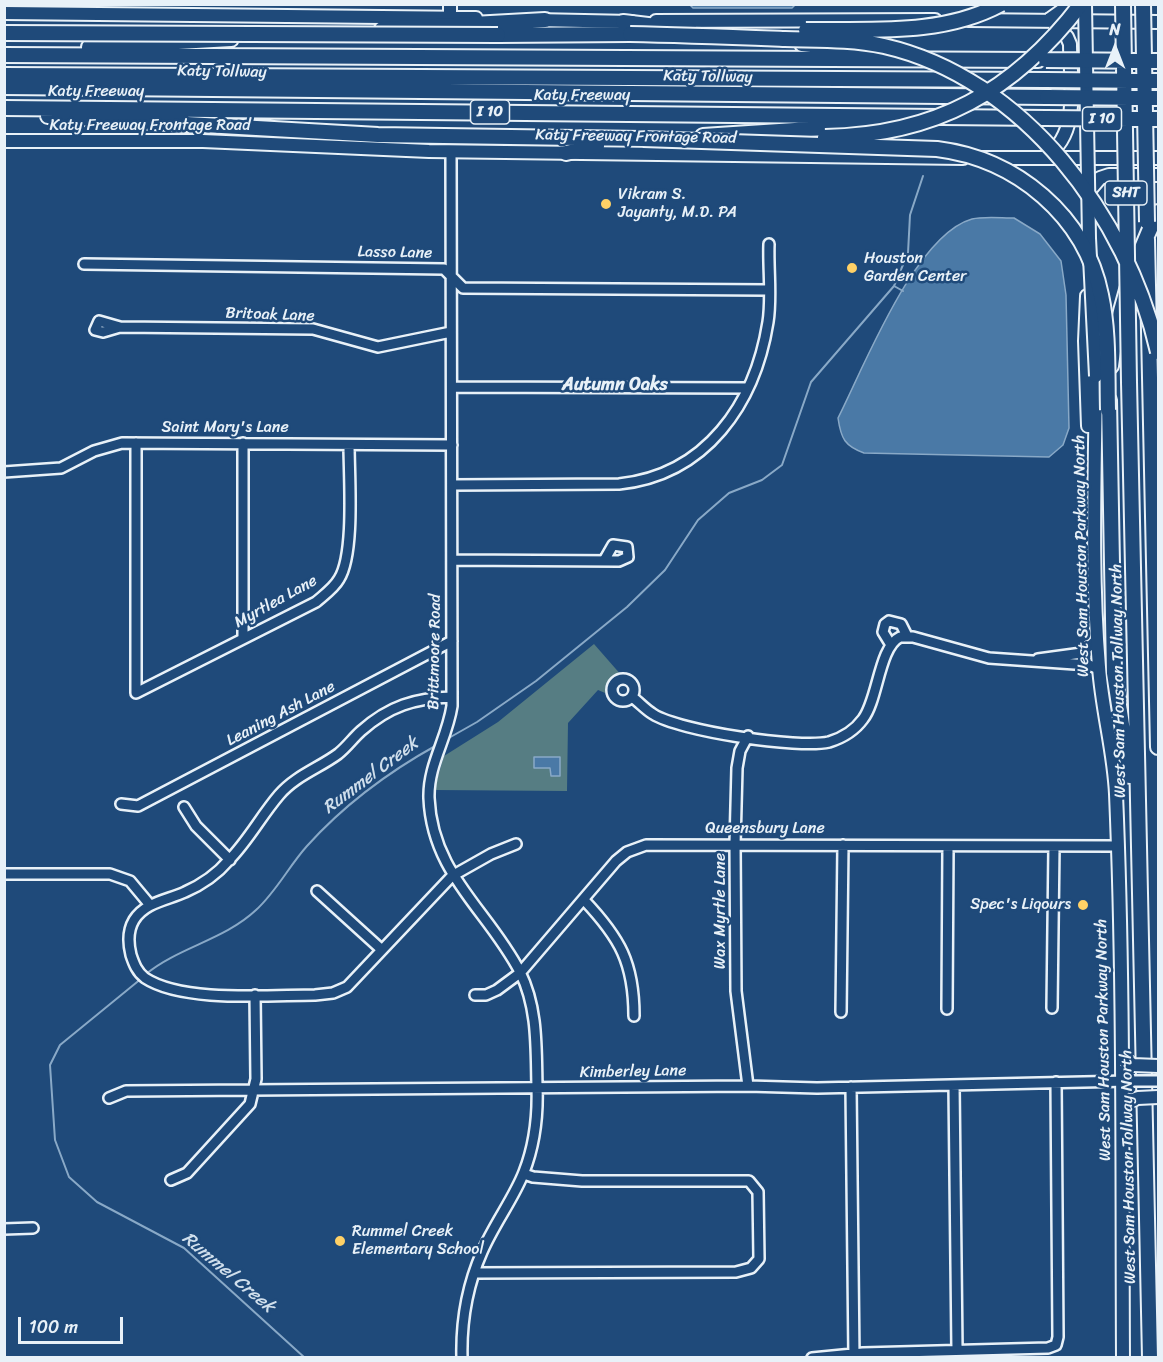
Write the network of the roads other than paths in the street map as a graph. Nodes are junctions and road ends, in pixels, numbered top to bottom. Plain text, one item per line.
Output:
1 (450, 4) edge
2 (1001, 4) edge
3 (1071, 4) edge
4 (1083, 4) edge
5 (1123, 4) edge
6 (1143, 4) edge
7 (4, 13) edge
8 (450, 18) junction
9 (545, 20) junction
10 (1049, 20) junction
11 (1087, 20) junction
12 (1158, 22) edge
13 (627, 28) junction
14 (4, 33) edge
15 (4, 54) edge
16 (958, 60) junction
17 (1158, 61) edge
18 (4, 75) edge
19 (1158, 81) edge
20 (4, 87) edge
21 (1158, 98) edge
22 (4, 110) edge
23 (976, 117) junction
24 (1158, 119) edge
25 (643, 139) junction
26 (4, 141) edge
27 (451, 151) junction
28 (566, 153) junction
29 (1042, 158) junction
30 (1091, 158) junction
31 (1158, 158) edge
32 (1158, 175) edge
33 (1089, 191) junction
34 (1158, 212) edge
35 (769, 244) dead end
36 (84, 264) dead end
37 (451, 279) junction
38 (768, 290) junction
39 (120, 327) dead end
40 (451, 332) junction
41 (1158, 352) edge
42 (452, 387) junction
43 (748, 388) junction
44 (1108, 410) junction
45 (136, 443) junction
46 (243, 443) junction
47 (349, 445) junction
48 (452, 445) junction
49 (4, 471) edge
50 (452, 485) junction
51 (1095, 515) junction
52 (605, 559) dead end
53 (452, 560) junction
54 (907, 636) junction
55 (243, 638) junction
56 (1097, 639) junction
57 (452, 641) junction
58 (891, 645) junction
59 (1033, 660) junction
60 (1099, 669) junction
61 (452, 697) junction
62 (632, 697) dead end
63 (748, 736) junction
64 (1158, 747) edge
65 (122, 804) dead end
66 (184, 807) dead end
67 (516, 844) dead end
68 (735, 844) junction
69 (843, 845) junction
70 (948, 846) junction
71 (1054, 846) junction
72 (1118, 846) junction
73 (230, 860) junction
74 (4, 874) edge
75 (452, 876) junction
76 (317, 891) dead end
77 (1140, 891) junction
78 (584, 900) junction
79 (150, 905) junction
80 (382, 950) junction
81 (520, 973) junction
82 (255, 995) junction
83 (475, 995) dead end
84 (1052, 1008) dead end
85 (947, 1009) dead end
86 (841, 1012) dead end
87 (634, 1016) dead end
88 (1123, 1053) junction
89 (1158, 1066) edge
90 (1126, 1081) junction
91 (1158, 1081) edge
92 (1056, 1082) junction
93 (954, 1085) junction
94 (748, 1086) junction
95 (851, 1087) junction
96 (537, 1088) junction
97 (255, 1090) junction
98 (1158, 1097) edge
99 (109, 1098) dead end
100 (1121, 1113) junction
101 (524, 1174) junction
102 (171, 1180) dead end
103 (4, 1228) edge
104 (33, 1228) dead end
105 (474, 1274) junction
106 (957, 1350) junction
107 (854, 1356) edge
108 (462, 1358) edge
109 (812, 1358) edge
110 (1123, 1358) edge
111 (1150, 1358) edge

1 - 8 main road
2 - 13 highway, bridge
3 - 10 main road
4 - 11 main road
4 - 25 highway, bridge
4 - 51 main road, West Sam Houston Parkway North, bridge
5 - 77 highway, West Sam Houston Tollway North / SHT, bridge
6 - 64 highway, SHT, bridge
7 - 8 main road
8 - 9 main road
9 - 13 main road
9 - 15 highway
10 - 11 main road
10 - 13 main road
10 - 29 main road
11 - 12 main road
11 - 30 main road
13 - 14 highway, bridge
13 - 16 highway
13 - 41 highway, bridge
15 - 16 highway
16 - 17 highway, bridge
18 - 19 highway, Katy Tollway, bridge
20 - 21 highway, Katy Tollway, bridge
22 - 23 highway, Katy Freeway / I 10
22 - 25 highway
23 - 24 highway, Katy Freeway / I 10, bridge
23 - 28 highway
25 - 44 highway, bridge
26 - 27 main road, Katy Freeway Frontage Road
27 - 28 main road, Katy Freeway Frontage Road
27 - 37 street, Brittmoore Road
28 - 29 main road, Katy Freeway Frontage Road
29 - 30 main road, Katy Freeway Frontage Road
29 - 33 main road
30 - 31 main road, Katy Freeway Frontage Road
30 - 33 main road
32 - 33 main road
33 - 51 main road
34 - 44 highway, bridge
35 - 38 street
36 - 37 street, Lasso Lane
37 - 38 street, Lasso Lane
37 - 40 street, Brittmoore Road
38 - 43 street
39 - 40 street, Britoak Lane
40 - 42 street, Brittmoore Road
42 - 43 street
42 - 48 street, Brittmoore Road
43 - 50 street
44 - 77 highway
45 - 46 street, Saint Mary's Lane
45 - 49 street, Saint Mary's Lane
45 - 55 street, Myrtlea Lane
46 - 47 street, Saint Mary's Lane
46 - 55 street
47 - 48 street, Saint Mary's Lane
47 - 55 street, Myrtlea Lane
48 - 50 street, Brittmoore Road
50 - 53 street, Brittmoore Road
51 - 56 main road, West Sam Houston Parkway North
52 - 53 street
53 - 57 street, Brittmoore Road
54 - 58 street
54 - 58 street
54 - 59 street
56 - 59 street
56 - 60 main road, West Sam Houston Parkway North
57 - 61 street, Brittmoore Road
57 - 65 street, Leaning Ash Lane
58 - 63 street
59 - 60 street
60 - 72 main road, West Sam Houston Parkway North
61 - 73 street
61 - 75 street, Brittmoore Road
62 - 63 street
63 - 68 street, Wax Myrtle Lane
66 - 73 street
67 - 75 street
68 - 69 street, Queensbury Lane
68 - 78 street, Queensbury Lane
68 - 94 street, Wax Myrtle Lane
69 - 70 street, Queensbury Lane
69 - 86 street
70 - 71 street, Queensbury Lane
70 - 85 street
71 - 72 street, Queensbury Lane
71 - 84 street
72 - 88 main road, West Sam Houston Parkway North
73 - 79 street
74 - 79 street
75 - 80 street
75 - 81 street, Brittmoore Road
76 - 80 street
77 - 111 highway, West Sam Houston Tollway North / SHT
78 - 81 street, Queensbury Lane
78 - 87 street
79 - 82 street
80 - 82 street
81 - 83 street, Queensbury Lane
81 - 96 street, Brittmoore Road
82 - 97 street
88 - 89 main road, bridge
88 - 90 main road, West Sam Houston Parkway North
90 - 91 street, Kimberley Lane, bridge
90 - 92 street, Kimberley Lane
90 - 100 main road, West Sam Houston Parkway North
92 - 93 street, Kimberley Lane
92 - 106 street
93 - 95 street, Kimberley Lane
93 - 106 street
94 - 95 street, Kimberley Lane
94 - 96 street, Kimberley Lane
95 - 107 street
96 - 97 street, Kimberley Lane
96 - 101 street, Brittmoore Road
97 - 99 street, Kimberley Lane
97 - 102 street
98 - 100 main road, bridge
100 - 110 main road, West Sam Houston Parkway North
101 - 105 street, Brittmoore Road
101 - 105 street
103 - 104 street
105 - 108 street, Brittmoore Road
106 - 107 street
107 - 109 street

